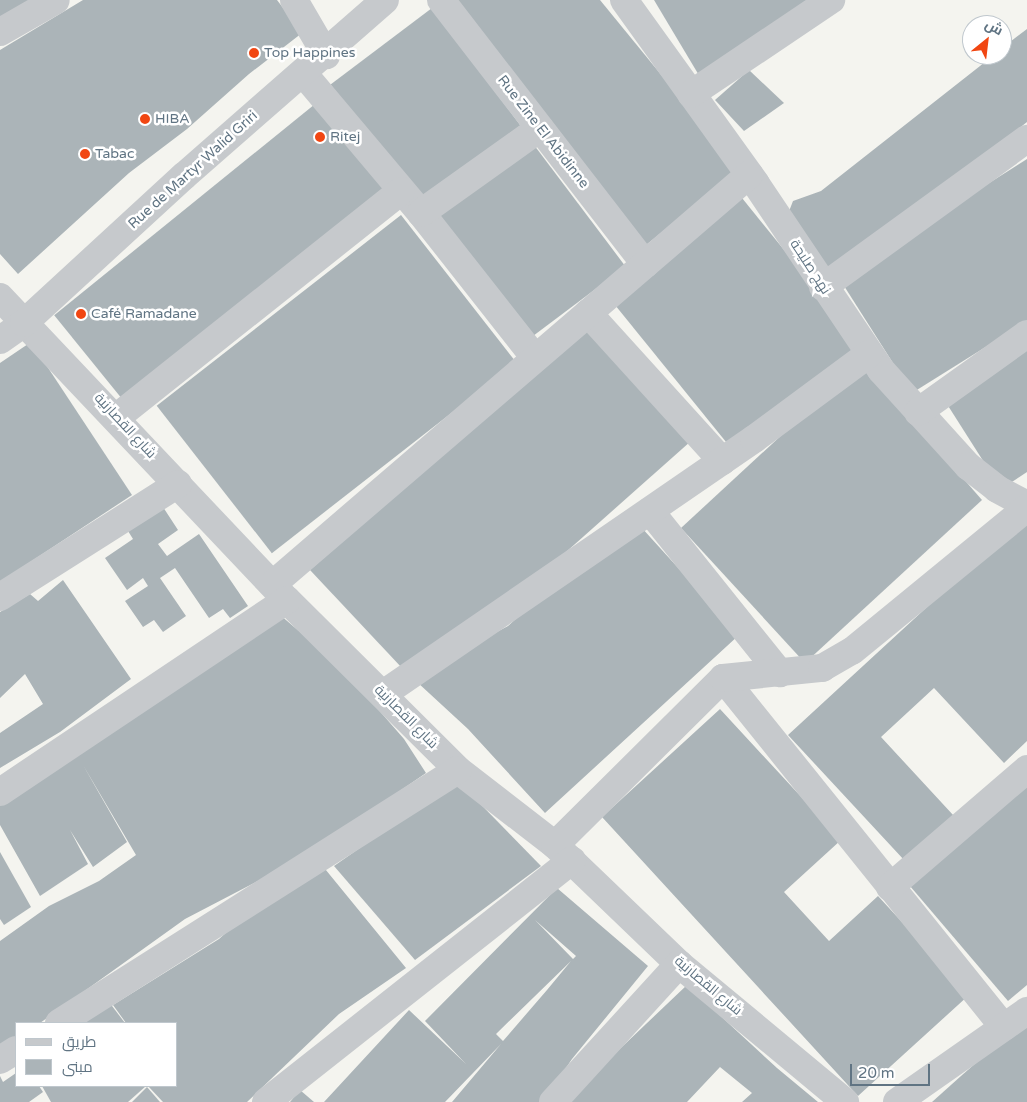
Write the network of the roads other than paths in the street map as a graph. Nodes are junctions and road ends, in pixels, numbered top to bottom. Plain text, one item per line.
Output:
1 (56, 0) edge
2 (294, 0) edge
3 (385, 0) edge
4 (441, 0) edge
5 (831, 0) edge
6 (628, 2) edge
7 (0, 32) edge
8 (326, 55) junction
9 (303, 72) junction
10 (691, 94) junction
11 (540, 128) junction
12 (1027, 139) edge
13 (749, 175) junction
14 (401, 191) junction
15 (422, 213) junction
16 (645, 264) junction
17 (822, 287) junction
18 (0, 297) edge
19 (588, 313) junction
20 (24, 323) junction
21 (1027, 334) edge
22 (0, 340) edge
23 (869, 354) junction
24 (535, 358) junction
25 (918, 412) junction
26 (117, 417) junction
27 (722, 460) junction
28 (178, 484) junction
29 (1027, 506) edge
30 (650, 511) junction
31 (280, 592) junction
32 (0, 597) edge
33 (780, 673) junction
34 (723, 678) junction
35 (383, 694) junction
36 (1027, 769) edge
37 (458, 770) junction
38 (0, 792) edge
39 (564, 853) junction
40 (890, 887) junction
41 (679, 964) junction
42 (1027, 1011) edge
43 (60, 1022) edge
44 (1004, 1027) junction
45 (15, 1051) edge
46 (0, 1060) edge
47 (841, 1101) edge
48 (266, 1102) edge
49 (553, 1102) edge
50 (897, 1102) edge

1 - 7 street
2 - 8 street
3 - 8 street, Rue de Martyr Walid Griri
4 - 11 street, Rue Zine El Abidinne
5 - 10 street
6 - 10 street, نهج صليحة
8 - 9 street, Rue de Martyr Walid Griri
9 - 14 street
9 - 20 street, Rue de Martyr Walid Griri
10 - 13 street, نهج صليحة
11 - 15 street
11 - 16 street, Rue Zine El Abidinne
12 - 17 street
13 - 16 street
13 - 17 street, نهج صليحة
14 - 15 street
14 - 26 street
15 - 24 street
16 - 19 street
17 - 23 street, نهج صليحة
18 - 20 street, شارع القصارنية
19 - 24 street
19 - 27 street
20 - 22 street, Rue de Martyr Walid Griri
20 - 26 street, شارع القصارنية
21 - 25 street
23 - 25 street, نهج صليحة
23 - 27 street
24 - 31 street
25 - 29 street, نهج صليحة
26 - 28 street, شارع القصارنية
27 - 30 street
28 - 31 street, شارع القصارنية
28 - 32 street
29 - 33 street
30 - 33 street
30 - 35 street
31 - 35 street, شارع القصارنية
31 - 38 street
33 - 34 street
34 - 39 street
34 - 40 street
35 - 37 street, شارع القصارنية
36 - 40 street
37 - 39 street, شارع القصارنية
37 - 43 street
39 - 41 street, شارع القصارنية
39 - 48 street
40 - 44 street
41 - 47 street, شارع القصارنية
41 - 49 street
42 - 44 street
44 - 50 street
45 - 46 street

